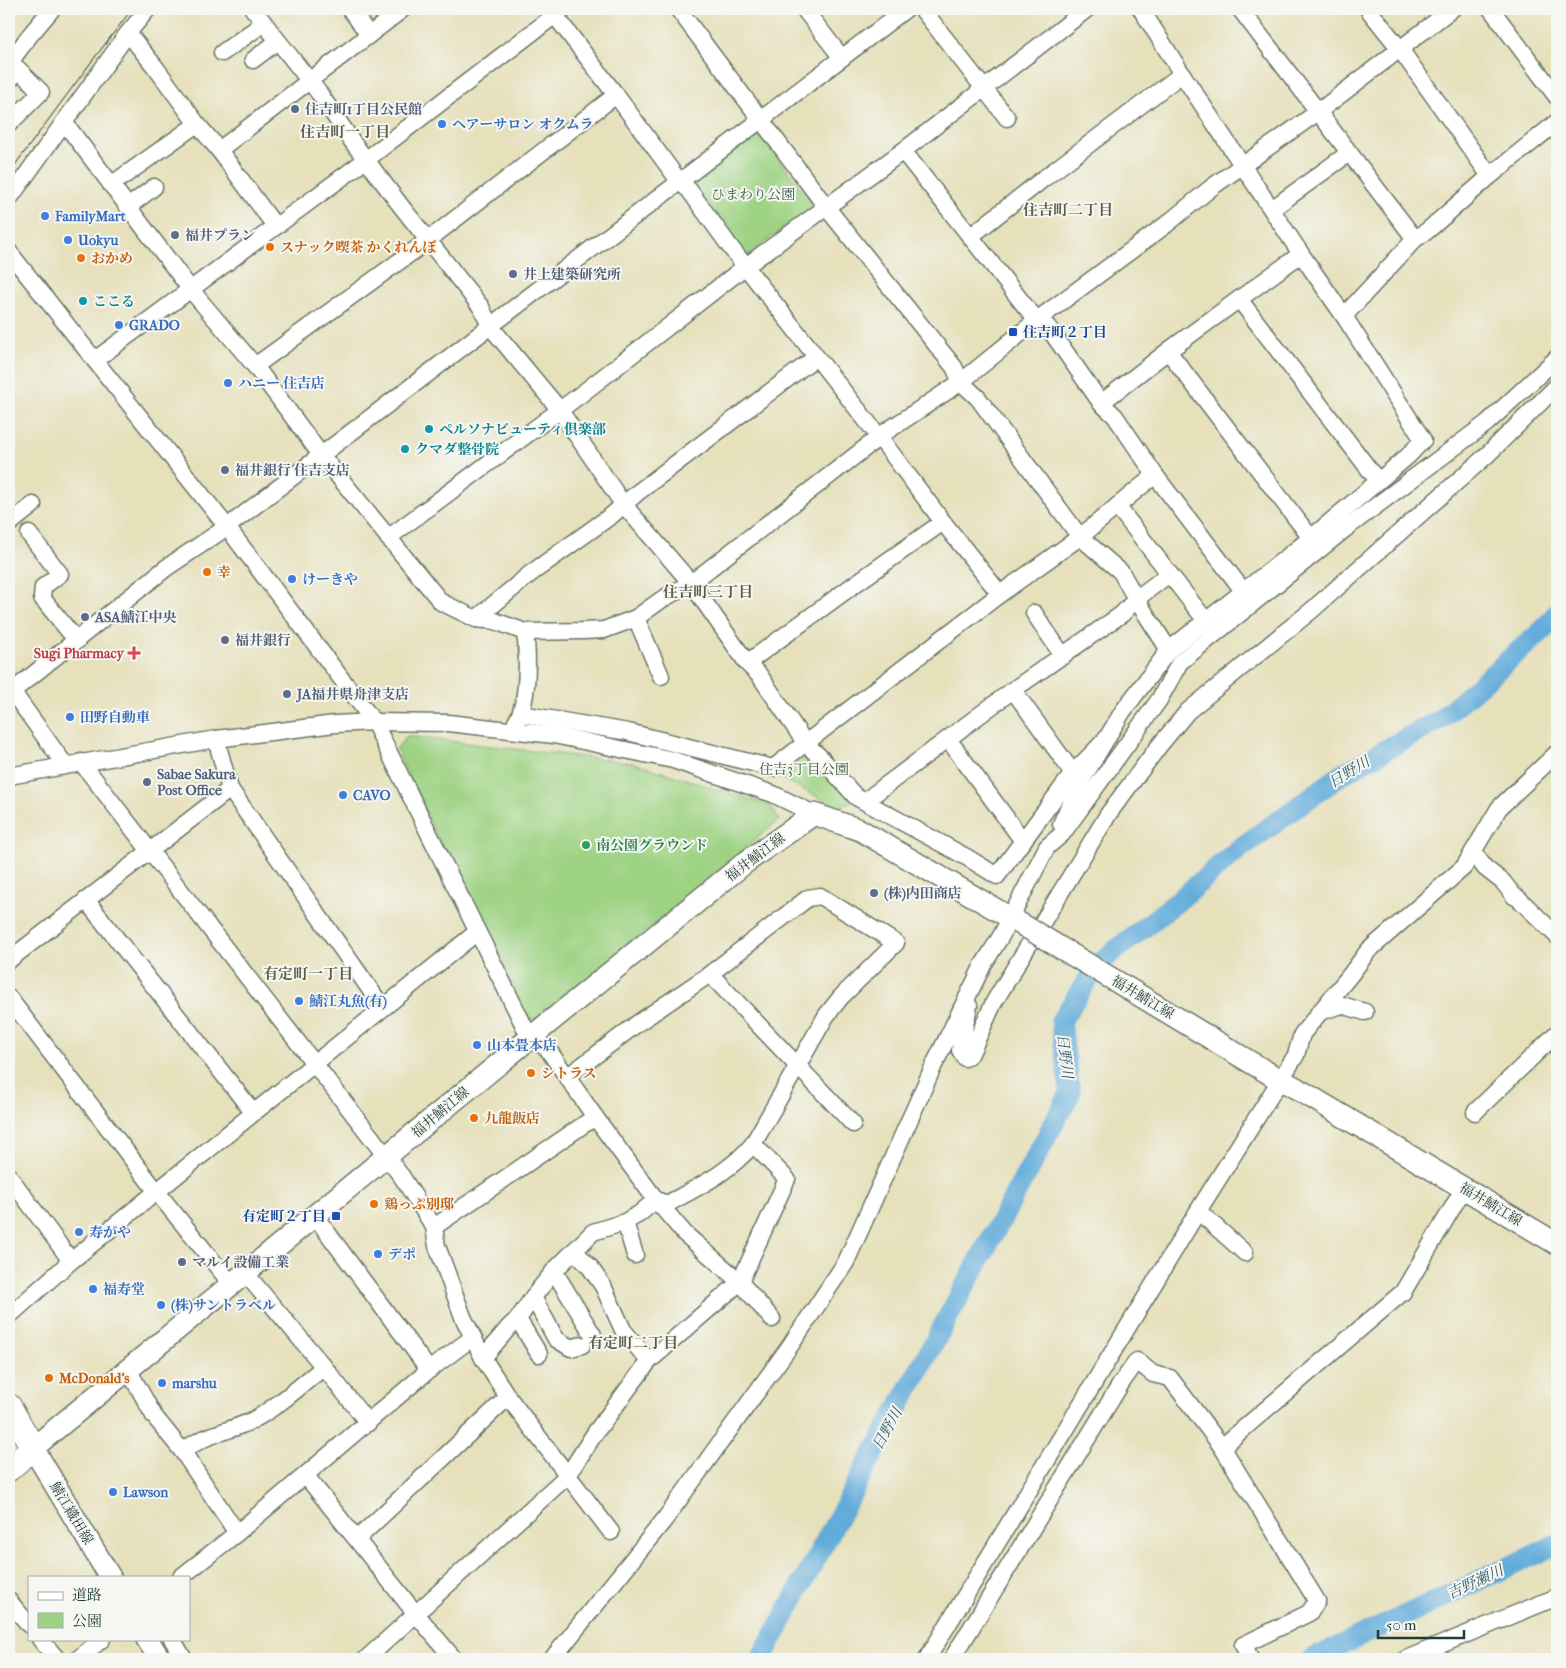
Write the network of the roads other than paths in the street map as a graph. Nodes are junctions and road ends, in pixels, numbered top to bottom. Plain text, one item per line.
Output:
1 (52, 9) edge
2 (148, 9) edge
3 (253, 9) edge
4 (350, 9) edge
5 (403, 9) edge
6 (678, 9) edge
7 (804, 9) edge
8 (906, 9) edge
9 (922, 9) edge
10 (1087, 9) edge
11 (1141, 9) edge
12 (1240, 9) edge
13 (1368, 9) edge
14 (1452, 9) edge
15 (1491, 9) edge
16 (556, 11) edge
17 (264, 23) junction
18 (128, 33) junction
19 (369, 35) junction
20 (278, 41) junction
21 (1400, 49) junction
22 (222, 53) dead end
23 (842, 58) junction
24 (253, 60) dead end
25 (1182, 74) junction
26 (14, 75) edge
27 (309, 80) junction
28 (984, 87) junction
29 (616, 94) junction
30 (1557, 97) edge
31 (1318, 112) junction
32 (1007, 118) dead end
33 (761, 120) junction
34 (64, 122) junction
35 (1557, 122) edge
36 (9, 124) edge
37 (197, 124) junction
38 (219, 150) junction
39 (903, 151) junction
40 (1349, 153) junction
41 (367, 159) junction
42 (1243, 166) junction
43 (1490, 176) junction
44 (679, 181) junction
45 (111, 185) junction
46 (154, 187) dead end
47 (9, 199) edge
48 (128, 207) junction
49 (827, 208) junction
50 (1272, 209) junction
51 (275, 226) junction
52 (971, 236) junction
53 (1415, 239) junction
54 (427, 240) junction
55 (9, 252) edge
56 (1301, 254) junction
57 (746, 266) junction
58 (191, 290) junction
59 (1239, 299) junction
60 (1344, 316) junction
61 (1037, 320) junction
62 (490, 326) junction
63 (1168, 350) junction
64 (816, 357) junction
65 (1557, 358) edge
66 (95, 360) junction
67 (255, 366) junction
68 (961, 382) junction
69 (1557, 386) edge
70 (1101, 403) junction
71 (559, 410) junction
72 (880, 438) junction
73 (321, 455) junction
74 (1155, 475) junction
75 (1378, 482) junction
76 (623, 504) junction
77 (33, 505) dead end
78 (1117, 506) junction
79 (12, 516) edge
80 (943, 522) junction
81 (227, 527) junction
82 (29, 534) dead end
83 (1080, 537) junction
84 (388, 538) junction
85 (1311, 538) junction
86 (1170, 574) junction
87 (691, 583) junction
88 (1244, 592) junction
89 (1000, 594) junction
90 (1136, 599) junction
91 (1034, 613) dead end
92 (636, 618) junction
93 (476, 619) junction
94 (1206, 621) junction
95 (525, 632) junction
96 (77, 641) junction
97 (1169, 650) junction
98 (1063, 656) junction
99 (747, 663) junction
100 (661, 676) dead end
101 (1013, 690) junction
102 (10, 691) edge
103 (521, 714) junction
104 (374, 722) junction
105 (511, 730) junction
106 (1108, 738) junction
107 (216, 739) junction
108 (948, 739) junction
109 (806, 744) junction
110 (1557, 753) edge
111 (73, 764) junction
112 (1073, 773) junction
113 (9, 776) edge
114 (230, 789) junction
115 (865, 801) junction
116 (814, 814) junction
117 (1062, 834) junction
118 (1023, 841) junction
119 (150, 851) junction
120 (1473, 852) junction
121 (86, 900) junction
122 (1018, 922) junction
123 (477, 932) junction
124 (1557, 936) edge
125 (9, 960) edge
126 (710, 974) junction
127 (972, 989) junction
128 (9, 998) edge
129 (383, 1008) junction
130 (1319, 1012) junction
131 (1365, 1012) dead end
132 (1557, 1033) edge
133 (530, 1038) junction
134 (315, 1063) junction
135 (797, 1066) junction
136 (1275, 1076) junction
137 (567, 1077) junction
138 (254, 1112) junction
139 (1475, 1112) dead end
140 (595, 1118) junction
141 (852, 1124) dead end
142 (753, 1144) junction
143 (386, 1156) junction
144 (9, 1176) edge
145 (1464, 1188) junction
146 (157, 1192) junction
147 (656, 1200) junction
148 (1198, 1211) junction
149 (315, 1216) junction
150 (625, 1222) junction
151 (434, 1227) junction
152 (1557, 1244) edge
153 (574, 1251) junction
154 (1245, 1253) dead end
155 (635, 1255) dead end
156 (71, 1261) junction
157 (554, 1271) junction
158 (239, 1280) junction
159 (740, 1282) junction
160 (533, 1297) junction
161 (9, 1316) edge
162 (518, 1319) junction
163 (772, 1319) dead end
164 (472, 1338) junction
165 (539, 1354) dead end
166 (483, 1358) junction
167 (649, 1361) junction
168 (324, 1367) junction
169 (128, 1369) junction
170 (429, 1370) junction
171 (508, 1397) junction
172 (9, 1406) edge
173 (368, 1423) junction
174 (1222, 1447) junction
175 (34, 1448) junction
176 (183, 1452) junction
177 (9, 1469) edge
178 (568, 1475) junction
179 (306, 1476) junction
180 (611, 1532) dead end
181 (237, 1533) junction
182 (356, 1539) junction
183 (109, 1576) edge
184 (182, 1576) edge
185 (1557, 1597) edge
186 (9, 1601) edge
187 (416, 1614) junction
188 (28, 1624) edge
189 (41, 1640) edge
190 (101, 1640) edge
191 (148, 1640) edge
192 (173, 1640) edge
193 (57, 1659) edge
194 (78, 1659) edge
195 (160, 1659) edge
196 (184, 1659) edge
197 (366, 1659) edge
198 (454, 1659) edge
199 (552, 1659) edge
200 (927, 1659) edge
201 (952, 1659) edge
202 (1251, 1659) edge
203 (1406, 1659) edge

1 - 26 street
2 - 18 street
3 - 17 street
4 - 19 street
5 - 19 street
6 - 33 street
7 - 23 street
8 - 23 street
9 - 28 street
10 - 28 street
11 - 25 street
12 - 31 street
13 - 21 street
14 - 21 street
15 - 30 street
16 - 29 street
16 - 41 street
17 - 20 street
17 - 22 street
18 - 34 street
18 - 37 street
19 - 27 street
20 - 24 street
20 - 27 street
21 - 31 street
21 - 43 street
23 - 33 street
25 - 42 street
25 - 52 street
26 - 36 street
27 - 38 street
27 - 41 street
28 - 32 street
28 - 39 street
29 - 44 street
29 - 54 street
31 - 40 street
31 - 42 street
33 - 44 street
33 - 49 street
34 - 45 street
34 - 47 street
35 - 43 street
37 - 38 street
37 - 45 street
38 - 51 street
39 - 49 street
39 - 52 street
40 - 50 street
40 - 53 street
41 - 51 street
41 - 54 street
42 - 50 street
42 - 61 street
43 - 53 street
44 - 57 street
44 - 62 street
45 - 48 street
46 - 48 street
48 - 58 street
49 - 57 street
49 - 68 street
50 - 56 street
51 - 58 street
52 - 61 street
53 - 60 street
54 - 62 street
54 - 67 street
55 - 66 street
56 - 59 street
56 - 60 street
57 - 64 street
57 - 71 street
58 - 66 street
58 - 67 street
59 - 63 street
59 - 75 street
60 - 75 street
61 - 68 street
61 - 70 street
62 - 71 street
62 - 73 street
63 - 70 street
63 - 85 street
64 - 72 street
64 - 76 street
65 - 117 street
66 - 81 street
67 - 73 street
68 - 72 street
68 - 83 street
69 - 127 street
70 - 74 street
71 - 76 street
71 - 84 street
72 - 80 street
72 - 87 street
73 - 81 street
73 - 84 street
74 - 78 street
74 - 88 street
75 - 85 street
76 - 87 street
76 - 93 street
77 - 79 street
78 - 83 street
78 - 86 street
80 - 89 street
80 - 99 street
81 - 96 street
81 - 104 street
82 - 96 street
83 - 89 street
83 - 90 street
84 - 93 street
85 - 88 street
86 - 90 street
86 - 94 street
87 - 92 street
87 - 99 street
88 - 94 street
89 - 109 street
90 - 97 street
90 - 98 street
91 - 98 street
92 - 95 street
92 - 100 street
93 - 95 street
94 - 97 street
95 - 103 street
96 - 102 street
97 - 106 street
98 - 101 street
99 - 109 street
101 - 108 street
101 - 112 street
102 - 111 street
103 - 105 street
103 - 109 street
104 - 105 street
104 - 107 street
104 - 123 street
105 - 116 street
106 - 112 street
106 - 117 street
107 - 111 street
107 - 114 street
108 - 115 street
108 - 118 street
109 - 115 street
110 - 120 street
111 - 113 street
111 - 119 street
112 - 118 street
114 - 119 street
114 - 129 street
115 - 118 street
116 - 122 main road, 福井鯖江線
116 - 133 main road, 福井鯖江線
117 - 122 street
119 - 121 street
119 - 134 street
120 - 124 street
120 - 130 street
121 - 125 street
121 - 138 street
122 - 127 street
122 - 136 main road, 福井鯖江線, bridge
123 - 129 street
123 - 133 street
126 - 135 street
126 - 135 street
126 - 137 street
127 - 199 street
128 - 146 street
129 - 134 street
130 - 131 street
130 - 136 street
132 - 139 street
133 - 137 street
133 - 143 main road, 福井鯖江線
134 - 138 street
134 - 143 street
135 - 141 street
135 - 142 street
136 - 145 main road, 福井鯖江線
136 - 148 street
137 - 140 street
138 - 146 street
140 - 147 street
140 - 151 street
142 - 147 street
142 - 159 street
143 - 149 main road, 福井鯖江線
143 - 151 street
144 - 156 street
145 - 152 main road, 福井鯖江線
145 - 174 street
146 - 156 street
146 - 158 street
147 - 150 street
147 - 159 street
148 - 154 street
148 - 200 street
149 - 158 main road, 福井鯖江線
149 - 170 street
150 - 153 street
150 - 155 street
151 - 164 street
153 - 157 street
153 - 167 street
156 - 161 street
157 - 160 street
157 - 160 street
158 - 168 street
158 - 169 main road, 福井鯖江線
159 - 163 street
159 - 167 street
160 - 162 street
162 - 165 street
162 - 166 street
164 - 166 street
164 - 170 street
166 - 171 street
167 - 178 street
168 - 173 street
168 - 176 street
169 - 175 main road, 福井鯖江線
169 - 176 street
170 - 173 street
171 - 178 street
171 - 182 street
172 - 175 highway
173 - 179 street
174 - 201 street
174 - 202 street
175 - 177 highway
175 - 183 main road, 鯖江織田線
176 - 181 street
178 - 180 street
178 - 187 street
179 - 181 street
179 - 182 street
181 - 184 street
182 - 187 street
185 - 203 street
186 - 188 street
187 - 197 street
187 - 198 street
189 - 193 street
190 - 194 street
191 - 195 main road
192 - 196 street

